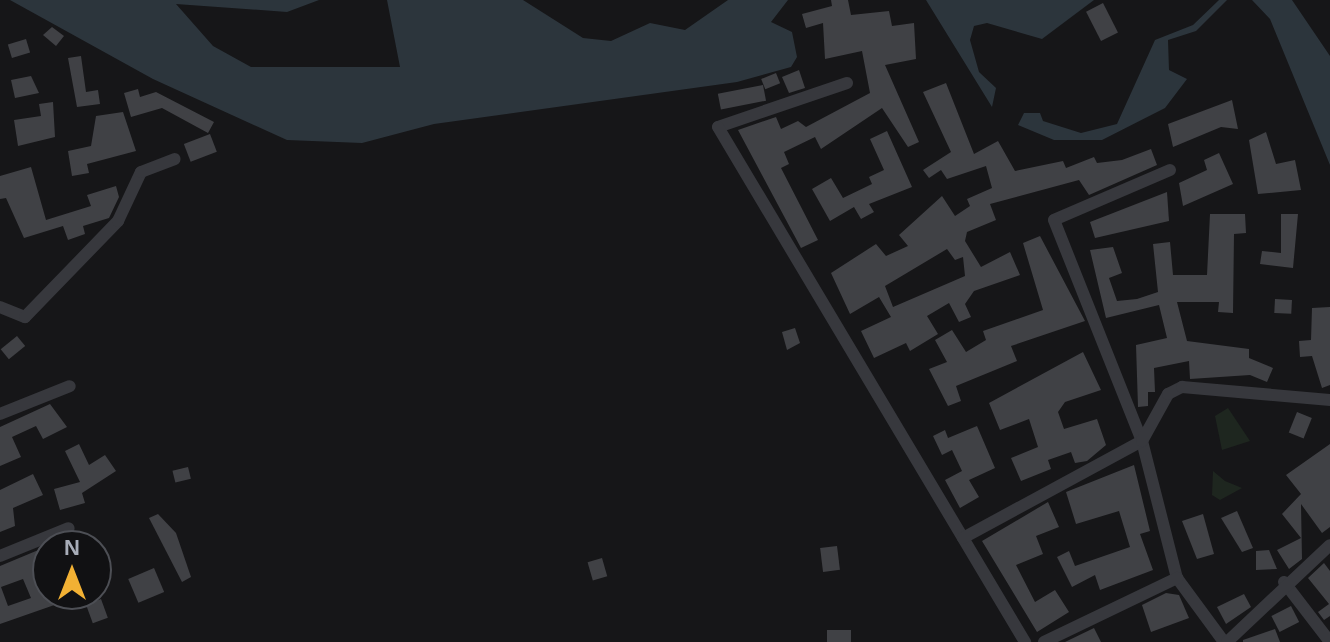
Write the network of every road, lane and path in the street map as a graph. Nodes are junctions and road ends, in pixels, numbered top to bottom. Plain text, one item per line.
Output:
1 (847, 83) dead end
2 (175, 159) dead end
3 (1170, 170) dead end
4 (0, 307) edge
5 (70, 386) dead end
6 (1330, 400) edge
7 (0, 414) edge
8 (1142, 441) junction
9 (69, 528) dead end
10 (963, 538) junction
11 (1330, 545) edge
12 (0, 556) edge
13 (1177, 578) junction
14 (1284, 582) junction
15 (1025, 642) edge
16 (1044, 642) edge
17 (1226, 642) edge
18 (1330, 642) edge

1 - 10 street
2 - 4 street
3 - 8 street
5 - 7 street
6 - 8 street
8 - 10 street
8 - 13 street
9 - 12 street
10 - 15 street
11 - 14 street
13 - 16 street
13 - 17 street
14 - 17 street
14 - 18 street

